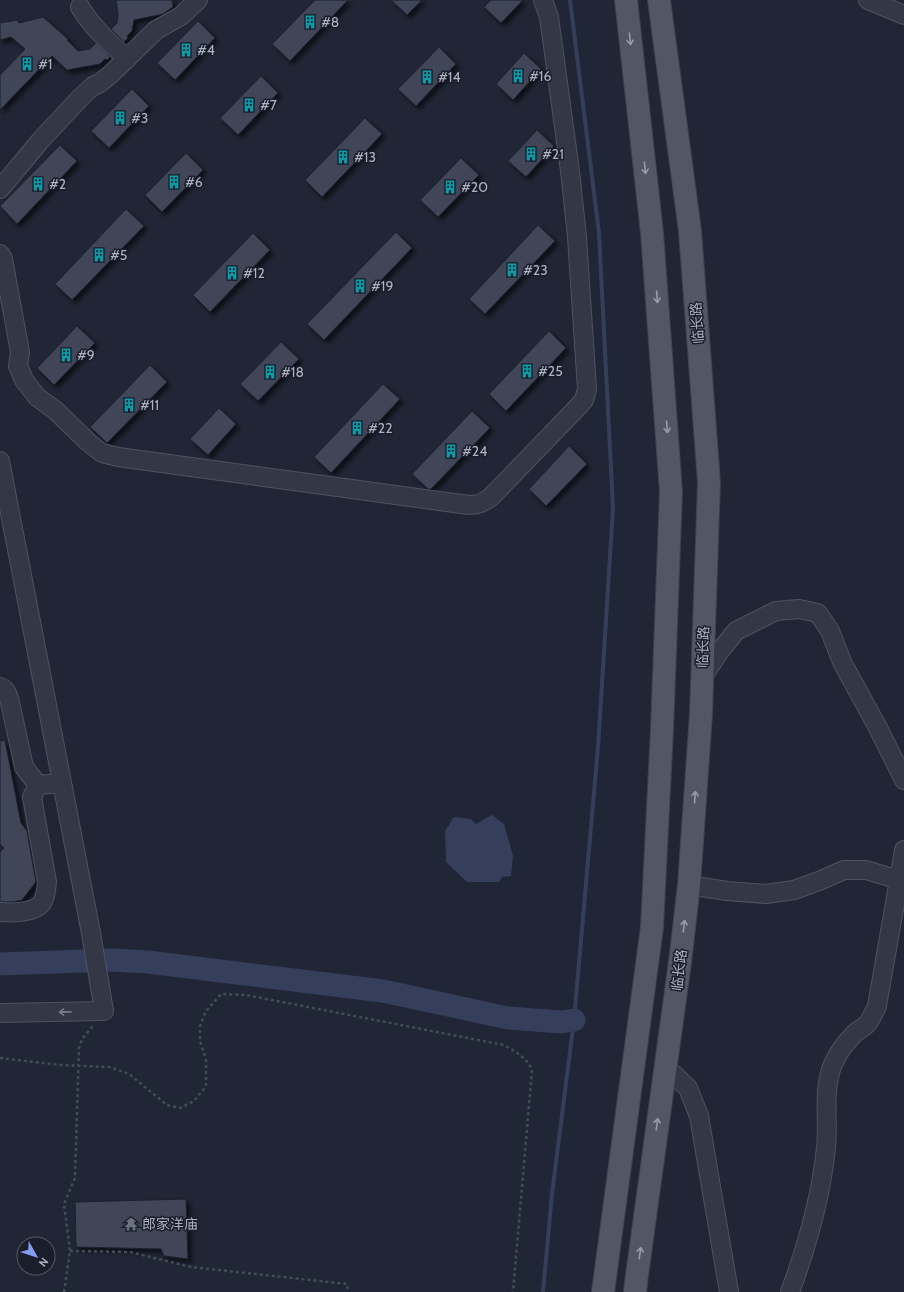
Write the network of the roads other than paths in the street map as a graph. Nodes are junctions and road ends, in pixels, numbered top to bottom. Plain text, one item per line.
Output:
1 (198, 0) edge
2 (543, 0) edge
3 (626, 0) edge
4 (659, 0) edge
5 (868, 0) edge
6 (78, 2) edge
7 (904, 15) edge
8 (126, 59) junction
9 (0, 189) edge
10 (0, 254) edge
11 (0, 461) edge
12 (3, 492) edge
13 (702, 678) junction
14 (0, 687) edge
15 (904, 780) edge
16 (62, 783) junction
17 (38, 785) junction
18 (904, 850) edge
19 (899, 880) junction
20 (689, 885) junction
21 (0, 912) edge
22 (0, 1013) edge
23 (665, 1066) junction
24 (603, 1292) edge
25 (636, 1292) edge
26 (729, 1292) edge
27 (790, 1292) edge

1 - 8 street
2 - 10 street
3 -> 24 main road
4 - 13 main road, 临长路
5 - 7 street
6 - 8 street
8 - 9 street
11 - 12 street
12 - 16 street
13 - 15 street
20 -> 13 main road, 临长路
14 - 17 street
16 - 17 street
16 -> 22 street
17 - 21 street
18 - 19 street
19 - 20 street
19 - 27 street
23 -> 20 main road, 临长路
25 -> 23 main road, 临长路
23 - 26 street

